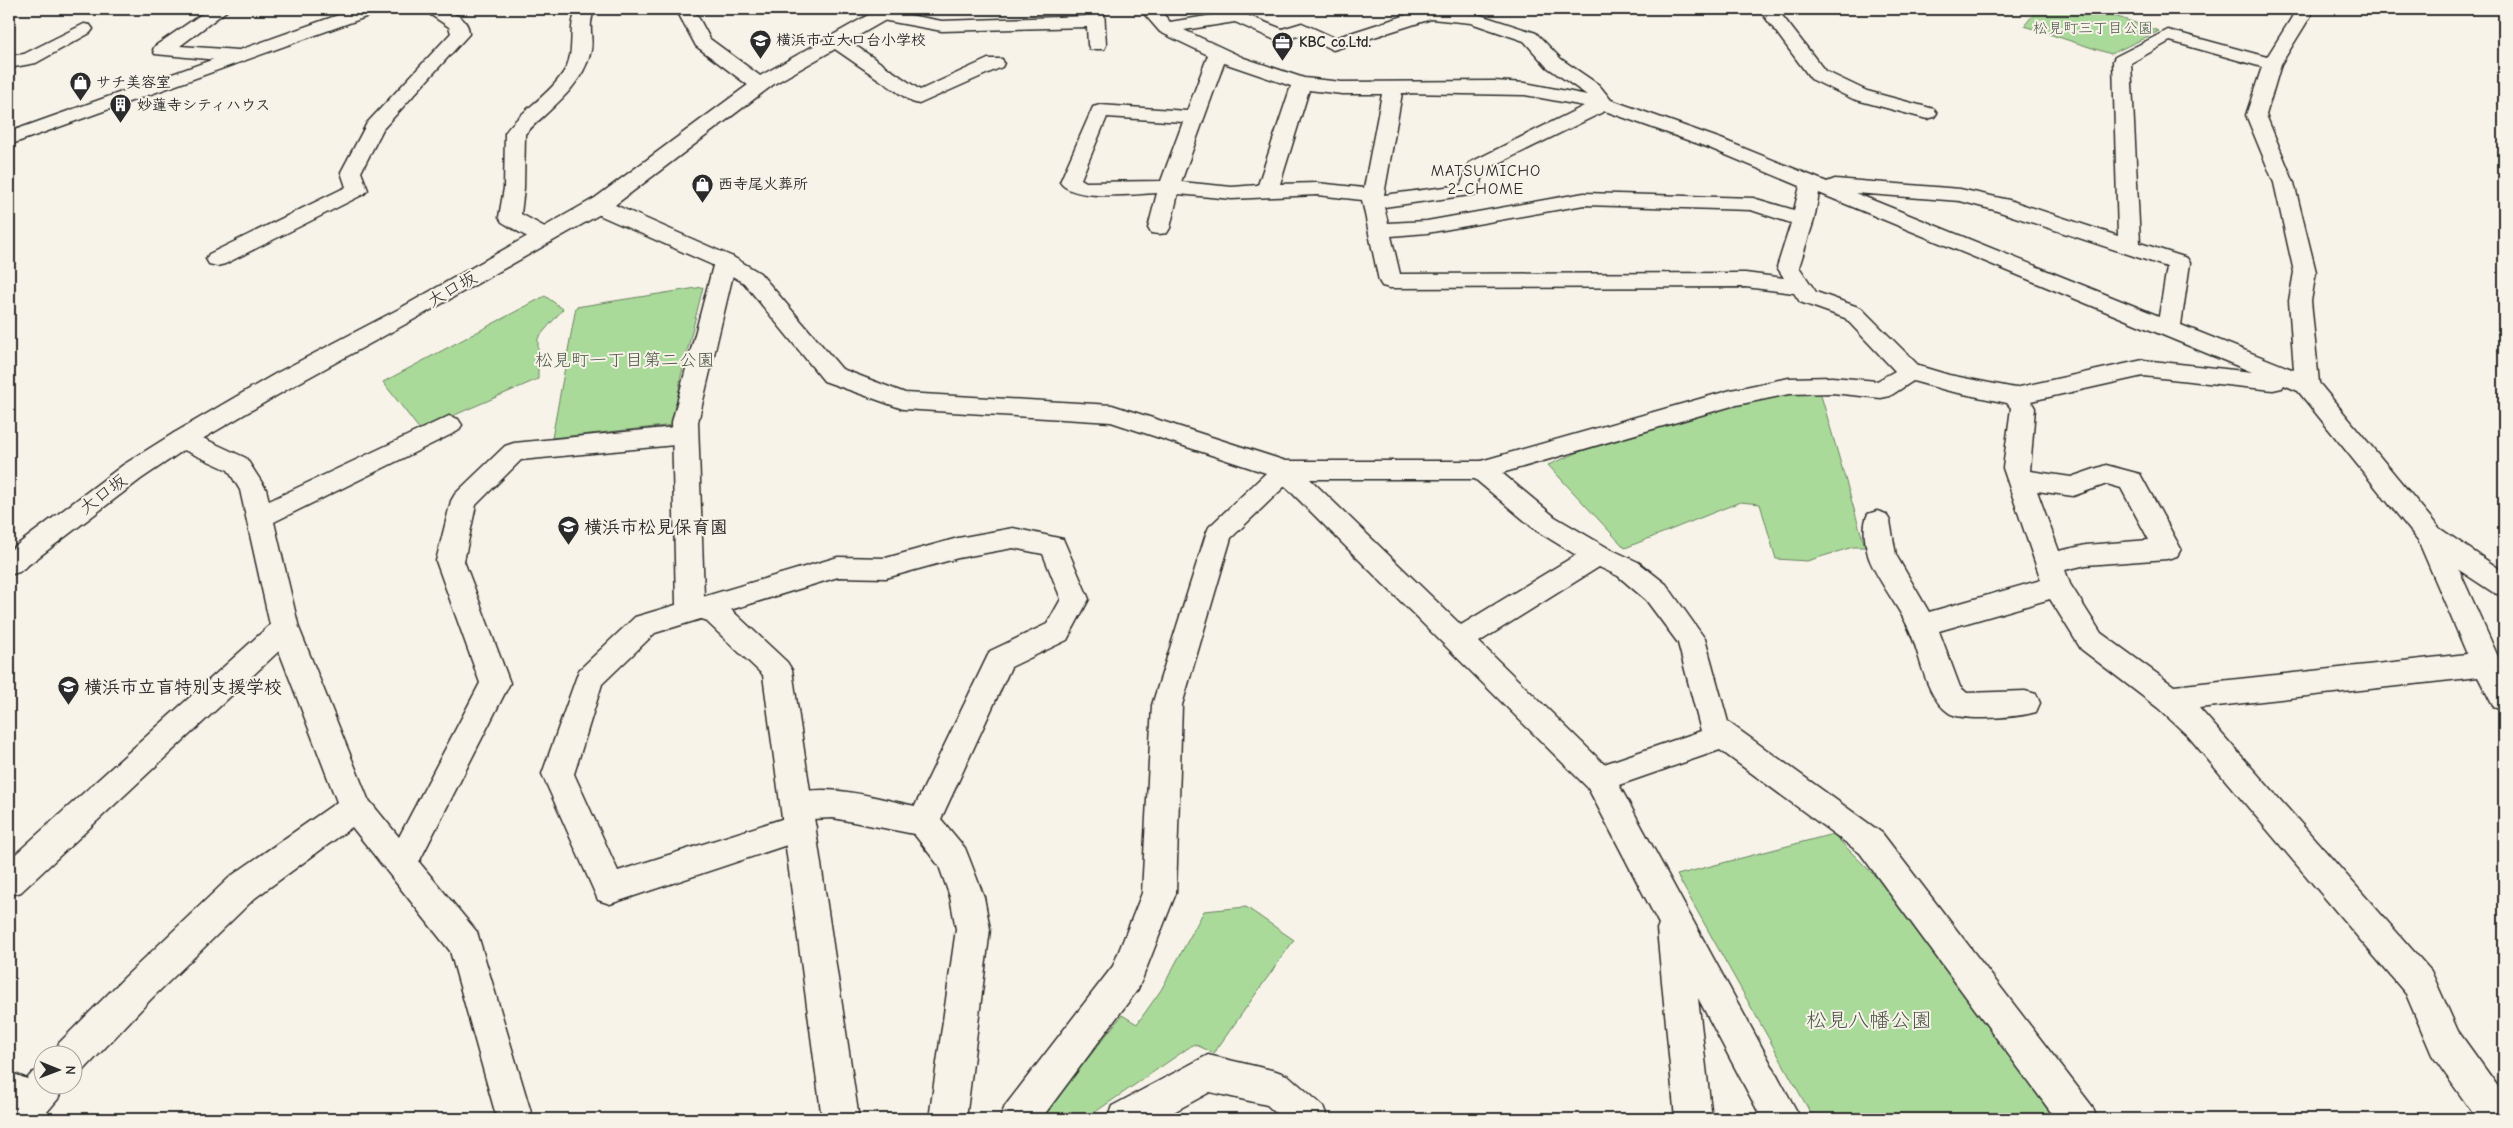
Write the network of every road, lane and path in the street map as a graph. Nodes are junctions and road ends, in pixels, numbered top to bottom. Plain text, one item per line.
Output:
1 (220, 9) edge
2 (371, 9) edge
3 (431, 9) edge
4 (586, 9) edge
5 (685, 9) edge
6 (1149, 9) edge
7 (1768, 9) edge
8 (2303, 9) edge
9 (1426, 11) edge
10 (887, 12) edge
11 (1095, 15) edge
12 (1166, 28) junction
13 (84, 29) dead end
14 (836, 41) junction
15 (1096, 45) dead end
16 (1218, 53) junction
17 (238, 56) junction
18 (9, 62) edge
19 (994, 63) dead end
20 (2272, 64) junction
21 (1301, 83) junction
22 (760, 85) junction
23 (1392, 88) junction
24 (1604, 104) junction
25 (1927, 113) dead end
26 (1195, 117) junction
27 (9, 138) edge
28 (1811, 184) junction
29 (1169, 187) junction
30 (1267, 191) junction
31 (1373, 198) junction
32 (598, 206) junction
33 (1803, 220) junction
34 (1159, 228) dead end
35 (1379, 230) junction
36 (544, 236) junction
37 (2129, 246) junction
38 (217, 259) dead end
39 (725, 262) junction
40 (1801, 287) junction
41 (2168, 330) junction
42 (1910, 372) junction
43 (2306, 385) junction
44 (2015, 396) junction
45 (449, 425) dead end
46 (685, 435) junction
47 (183, 439) junction
48 (1285, 470) junction
49 (1481, 470) junction
50 (2020, 479) junction
51 (260, 517) junction
52 (1878, 521) dead end
53 (2430, 535) junction
54 (1598, 555) junction
55 (9, 564) edge
56 (2053, 575) junction
57 (2504, 586) edge
58 (702, 607) junction
59 (1922, 625) junction
60 (285, 628) junction
61 (1458, 641) junction
62 (2486, 664) junction
63 (2504, 697) edge
64 (2169, 700) junction
65 (2025, 703) dead end
66 (1724, 736) junction
67 (1599, 779) junction
68 (355, 807) junction
69 (798, 816) junction
70 (924, 822) junction
71 (418, 875) junction
72 (9, 881) edge
73 (1673, 917) junction
74 (82, 1046) edge
75 (515, 1119) edge
76 (841, 1119) edge
77 (947, 1119) edge
78 (1018, 1119) edge
79 (1125, 1119) edge
80 (1310, 1119) edge
81 (1692, 1119) edge
82 (1782, 1119) edge
83 (2079, 1119) edge
84 (2499, 1119) edge

1 - 17 street
2 - 17 street
3 - 38 street
4 - 36 street
5 - 22 street
6 - 12 street
7 - 25 street
8 - 20 street
9 - 12 street
9 - 24 street
10 - 11 street
10 - 14 street, 大口坂
11 - 15 street
12 - 16 street
13 - 18 street
14 - 19 street
14 - 22 street, 大口坂
16 - 21 street
16 - 26 street
17 - 27 street
20 - 37 street
20 - 43 street
21 - 23 street
21 - 30 street
22 - 32 street, 大口坂
23 - 24 street
23 - 31 street
24 - 28 street
24 - 31 street
26 - 29 street
26 - 29 street
28 - 33 street
28 - 37 street
28 - 41 street
29 - 30 street
29 - 34 street
30 - 31 street
31 - 35 street
32 - 36 street, 大口坂
32 - 39 street
33 - 35 street
33 - 40 street
35 - 40 street
36 - 47 street, 大口坂
37 - 41 street
39 - 46 street
39 - 48 street
40 - 42 street
41 - 43 street
42 - 44 street
42 - 49 street
43 - 44 street
43 - 53 street
44 - 50 street
45 - 51 street
46 - 58 street
46 - 71 street
47 - 51 street
47 - 55 street, 大口坂
48 - 49 street
48 - 61 street
48 - 78 street
49 - 54 street
50 - 56 street
50 - 56 street
51 - 60 street
52 - 59 street
53 - 57 street
53 - 62 street
54 - 61 street
54 - 66 street
56 - 59 street
56 - 64 street
58 - 69 street
58 - 69 street
58 - 70 street
59 - 65 street
60 - 68 street
60 - 72 street
61 - 67 street
62 - 63 street
62 - 64 street
64 - 84 street
66 - 67 street
66 - 83 street
67 - 73 street
68 - 71 street
68 - 74 street
69 - 70 street
69 - 76 street
70 - 77 street
71 - 75 street
73 - 81 street
73 - 82 street
79 - 80 street

